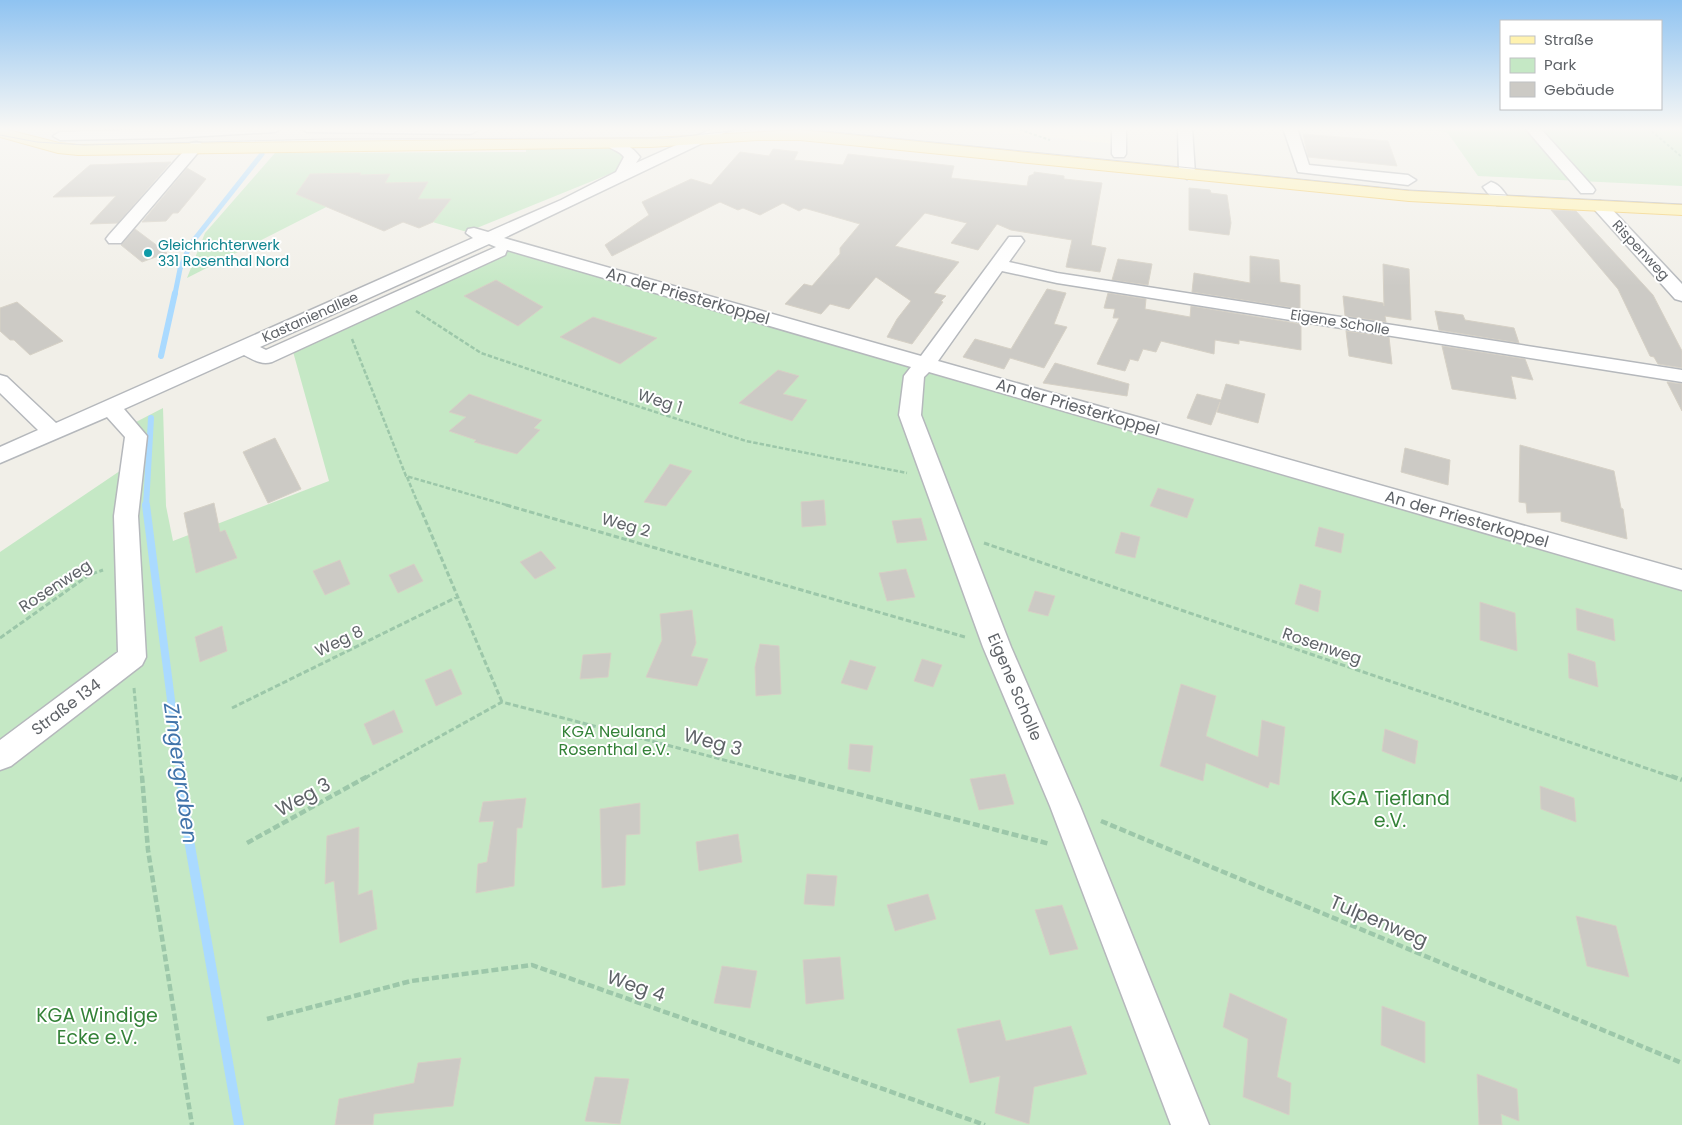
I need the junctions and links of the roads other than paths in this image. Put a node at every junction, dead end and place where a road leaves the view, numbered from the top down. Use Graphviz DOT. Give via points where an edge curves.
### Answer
graph roads {
  1 [pos="166,180"];
  2 [pos="610,180"];
  3 [pos="1253,180"];
  4 [pos="1579,180"];
  5 [pos="1491,187"];
  6 [pos="1587,190"];
  7 [pos="1503,202"];
  8 [pos="1600,206"];
  9 [pos="1682,210"];
  10 [pos="480,236"];
  11 [pos="115,239"];
  12 [pos="1015,241"];
  13 [pos="511,246"];
  14 [pos="999,265"];
  15 [pos="1682,295"];
  16 [pos="244,347"];
  17 [pos="926,364"];
  18 [pos="1682,376"];
  19 [pos="0,382"];
  20 [pos="110,407"];
  21 [pos="48,427"];
  22 [pos="0,442"];
  23 [pos="0,456"];
  24 [pos="1682,580"];
  25 [pos="0,757"];
  26 [pos="1190,1125"];
  1 -- 11 [label="street"];
  2 -- 10 [label="street, Kastanienallee"];
  3 -- 7 [label="main road"];
  4 -- 6 [label="street"];
  5 -- 7 [label="street"];
  7 -- 8 [label="main road"];
  8 -- 9 [label="main road"];
  8 -- 15 [label="street, Rispenweg"];
  10 -- 13 [label="street, An der Priesterkoppel"];
  10 -- 16 [label="street, Kastanienallee"];
  10 -- 21 [label="street, Kastanienallee"];
  12 -- 14 [label="street, Eigene Scholle"];
  13 -- 16 [label="street, Kastanienallee" via="265,358"];
  13 -- 17 [label="street, An der Priesterkoppel"];
  14 -- 17 [label="street, Eigene Scholle"];
  14 -- 18 [label="street, Eigene Scholle" via="1057,278"];
  16 -- 20 [label="street, Kastanienallee"];
  17 -- 24 [label="street, An der Priesterkoppel"];
  17 -- 26 [label="street, Eigene Scholle" via="914,376 910,415 997,647 1084,853"];
  19 -- 21 [label="street"];
  20 -- 21 [label="street, Kastanienallee"];
  20 -- 25 [label="street, Straße 134" via="136,436 126,516 132,657"];
  21 -- 22 [label="street, Kastanienallee"];
  21 -- 23 [label="street, Kastanienallee"];
}
